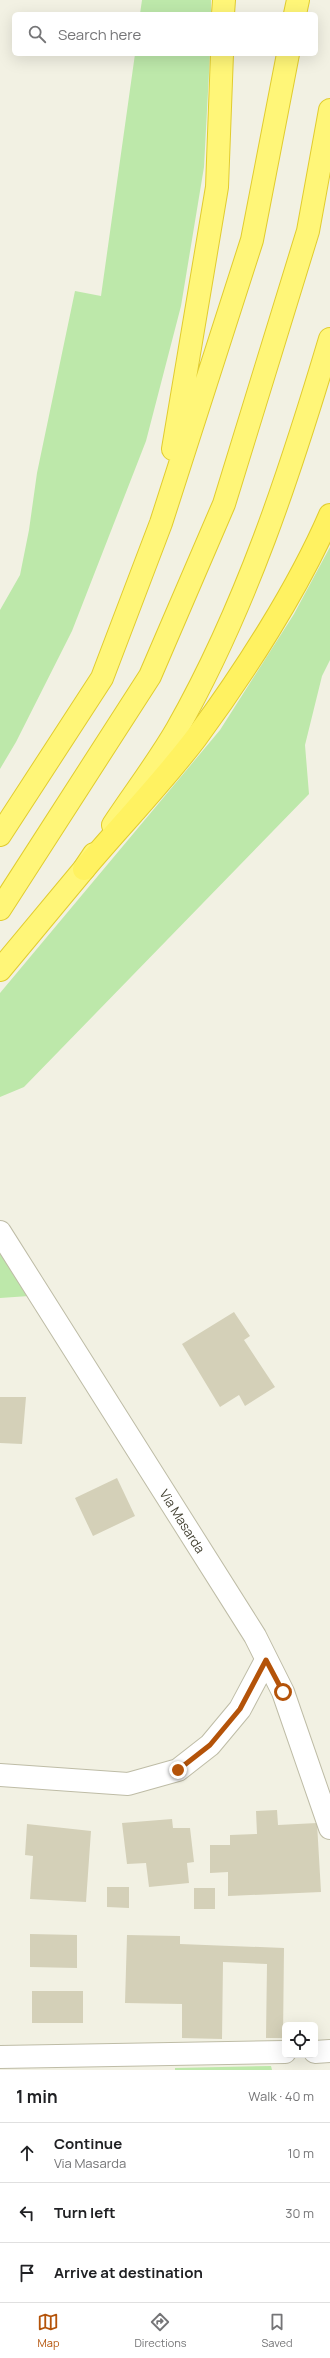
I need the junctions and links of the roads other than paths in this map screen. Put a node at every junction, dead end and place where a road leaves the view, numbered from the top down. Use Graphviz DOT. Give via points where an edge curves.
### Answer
graph roads {
  1 [pos="224,0"];
  2 [pos="298,0"];
  3 [pos="223,12"];
  4 [pos="296,12"];
  5 [pos="222,56"];
  6 [pos="288,56"];
  7 [pos="330,110"];
  8 [pos="330,339"];
  9 [pos="330,515"];
  10 [pos="161,523"];
  11 [pos="0,835"];
  12 [pos="84,869"];
  13 [pos="0,909"];
  14 [pos="0,970"];
  15 [pos="0,1232"];
  16 [pos="266,1660"];
  17 [pos="0,1775"];
  18 [pos="330,1828"];
  19 [pos="330,2051"];
  20 [pos="282,2052"];
  21 [pos="318,2052"];
  22 [pos="0,2057"];
  1 -- 3 [label="highway"];
  2 -- 4 [label="highway"];
  5 -- 10 [label="highway" via="217,186"];
  6 -- 10 [label="highway" via="252,240"];
  7 -- 13 [label="highway" via="308,231 224,504 150,676"];
  8 -- 12 [label="highway" via="298,448 252,570 217,650 176,730"];
  9 -- 12 [label="highway" via="294,587 195,738"];
  10 -- 11 [label="highway" via="102,678"];
  12 -- 14 [label="highway"];
  15 -- 16 [label="street, Via Masarda" via="255,1636"];
  16 -- 17 [label="street" via="240,1709 210,1745 178,1770 128,1784"];
  16 -- 18 [label="street, Via Masarda" via="283,1692"];
  19 -- 21 [label="street"];
  20 -- 22 [label="street"];
}
